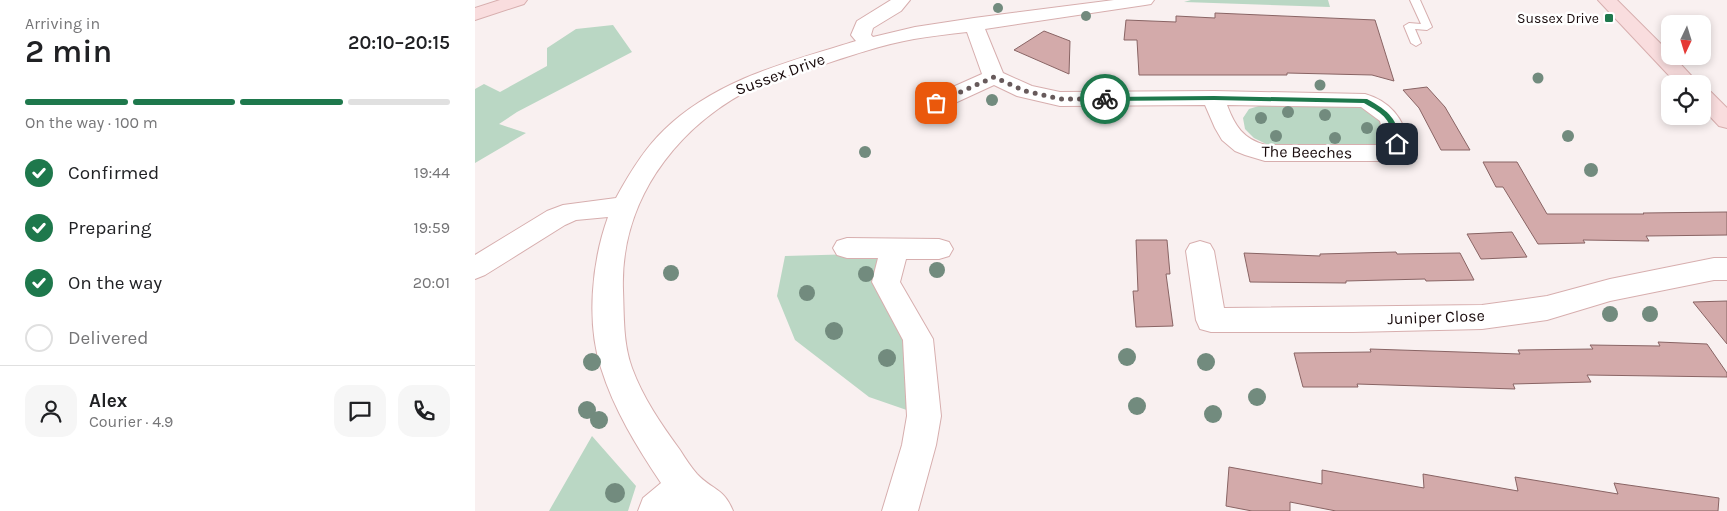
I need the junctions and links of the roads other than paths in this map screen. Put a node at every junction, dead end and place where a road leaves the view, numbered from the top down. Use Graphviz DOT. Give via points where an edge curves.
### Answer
graph roads {
  1 [pos="518,0"];
  2 [pos="901,0"];
  3 [pos="1145,0"];
  4 [pos="1415,0"];
  5 [pos="1607,0"];
  6 [pos="475,14"];
  7 [pos="974,24"];
  8 [pos="1416,43"];
  9 [pos="868,44"];
  10 [pos="1680,75"];
  11 [pos="994,77"];
  12 [pos="1214,98"];
  13 [pos="936,103"];
  14 [pos="1711,105"];
  15 [pos="1727,121"];
  16 [pos="624,206"];
  17 [pos="847,248"];
  18 [pos="895,248"];
  19 [pos="939,249"];
  20 [pos="1199,251"];
  21 [pos="475,268"];
  22 [pos="1727,269"];
  23 [pos="685,487"];
  24 [pos="656,511"];
  25 [pos="715,511"];
  26 [pos="900,511"];
  1 -- 6 [label="street"];
  2 -- 9 [label="street" via="863,25 861,35"];
  3 -- 7 [label="street, Sussex Drive"];
  4 -- 8 [label="lane" via="1427,27 1409,26"];
  5 -- 10 [label="street"];
  7 -- 9 [label="street, Sussex Drive"];
  7 -- 11 [label="street"];
  9 -- 16 [label="street, Sussex Drive" via="739,87 706,107 673,135 643,171"];
  11 -- 12 [label="street, The Beeches" via="1025,91 1060,99"];
  11 -- 13 [label="street"];
  12 -- 12 [label="street, The Beeches" via="1225,127 1236,142 1265,153 1381,153 1397,144 1395,127 1385,112 1365,101"];
  14 -- 15 [label="street"];
  16 -- 21 [label="street" via="572,211 555,218"];
  16 -- 23 [label="street, Sussex Drive" via="613,240 609,274 609,329 616,367 650,437"];
  17 -- 18 [label="street"];
  18 -- 19 [label="street"];
  18 -- 26 [label="street" via="886,282 918,339 924,416"];
  20 -- 22 [label="street, Juniper Close" via="1211,320 1482,317 1547,308 1610,290"];
  23 -- 24 [label="street"];
  23 -- 25 [label="street, Sussex Drive"];
}
